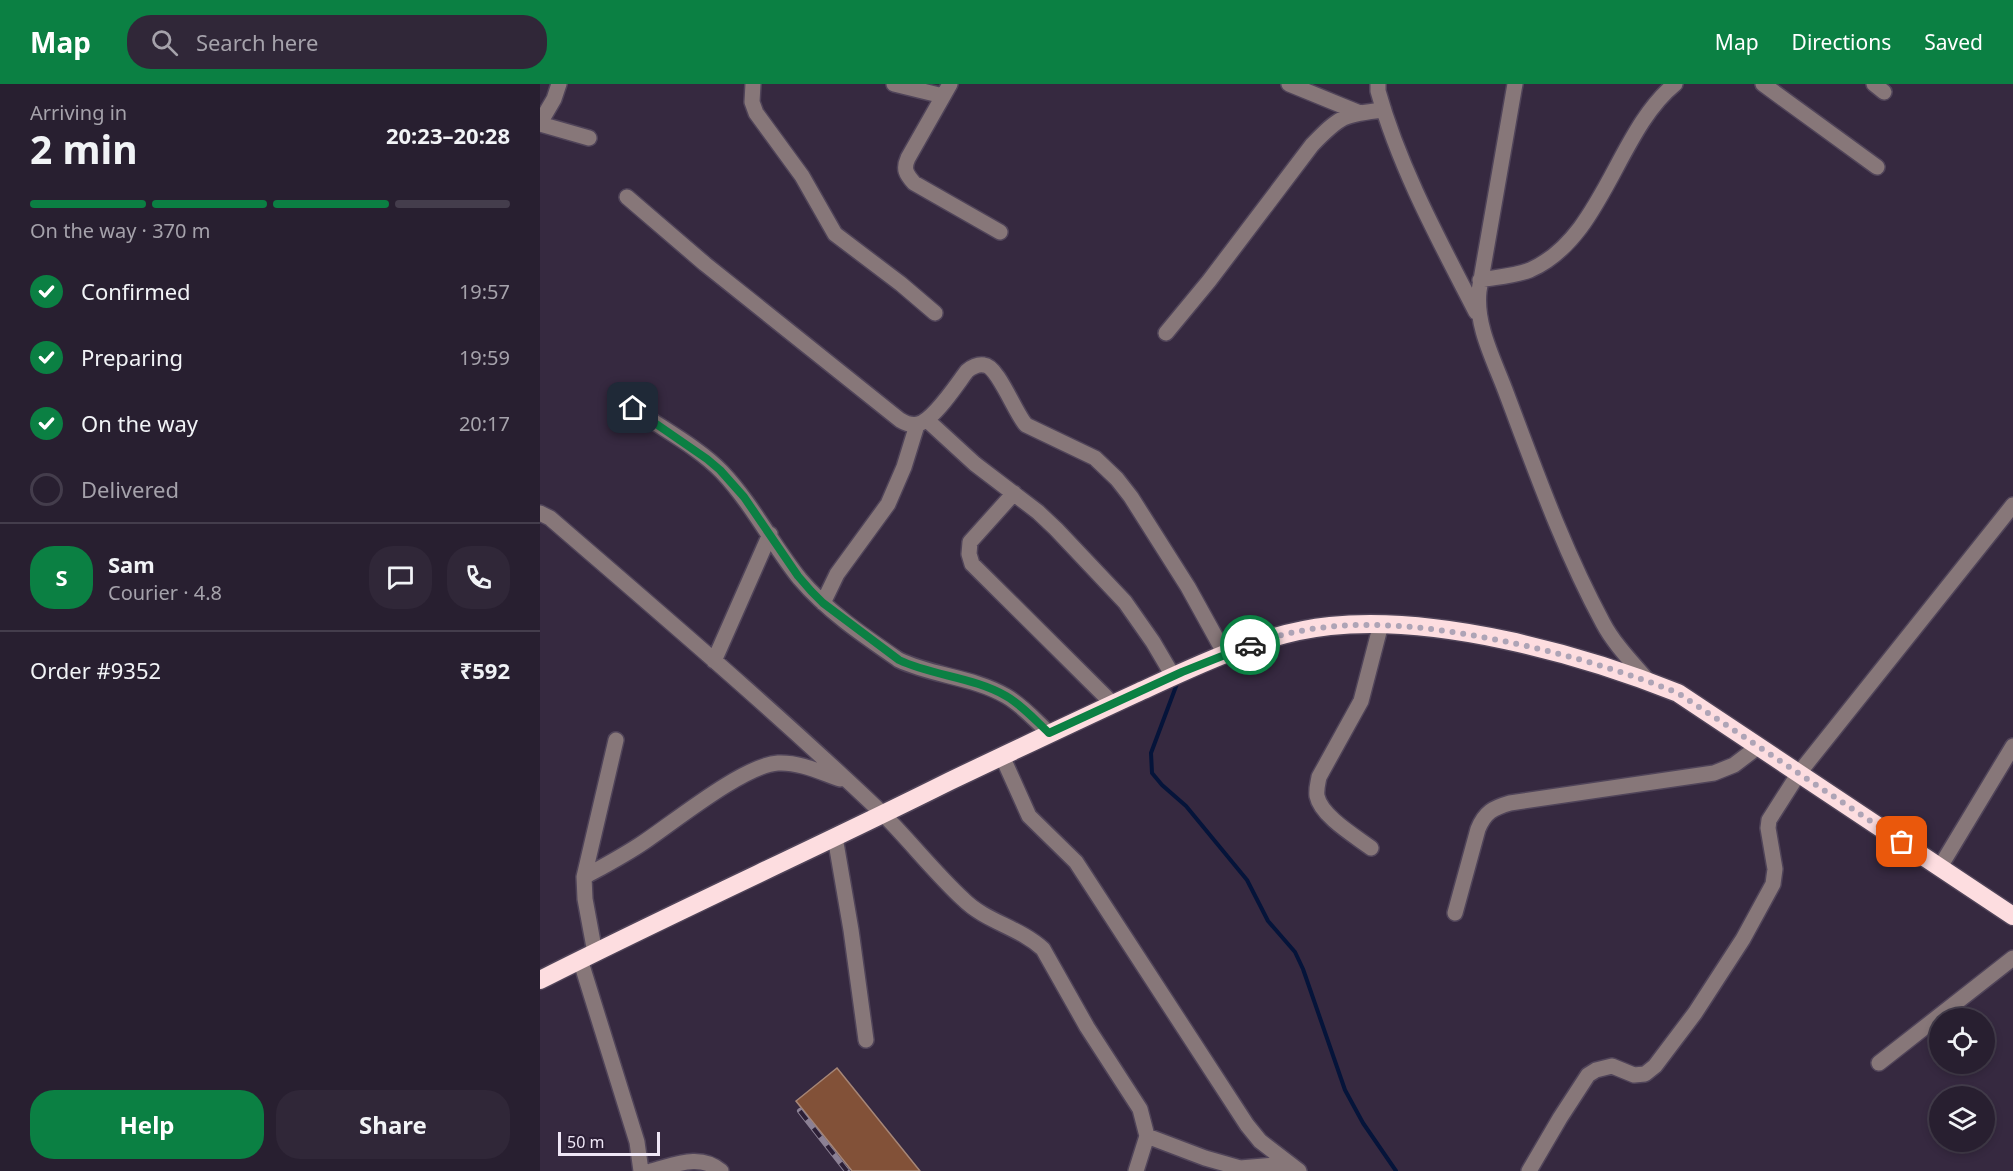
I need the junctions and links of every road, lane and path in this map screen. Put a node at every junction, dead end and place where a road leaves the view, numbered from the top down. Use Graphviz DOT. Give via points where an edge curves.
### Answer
graph roads {
  1 [pos="559,84"];
  2 [pos="753,84"];
  3 [pos="894,84"];
  4 [pos="1289,84"];
  5 [pos="1378,84"];
  6 [pos="1515,84"];
  7 [pos="1675,84"];
  8 [pos="1763,84"];
  9 [pos="947,90"];
  10 [pos="1384,110"];
  11 [pos="1360,113"];
  12 [pos="540,124"];
  13 [pos="590,138"];
  14 [pos="1877,167"];
  15 [pos="627,197"];
  16 [pos="1000,232"];
  17 [pos="1480,280"];
  18 [pos="935,313"];
  19 [pos="1478,316"];
  20 [pos="1166,333"];
  21 [pos="633,408"];
  22 [pos="922,422"];
  23 [pos="1014,493"];
  24 [pos="2013,505"];
  25 [pos="540,513"];
  26 [pos="770,534"];
  27 [pos="823,603"];
  28 [pos="1381,624"];
  29 [pos="1225,654"];
  30 [pos="714,661"];
  31 [pos="1173,676"];
  32 [pos="1648,681"];
  33 [pos="1113,704"];
  34 [pos="1049,733"];
  35 [pos="616,740"];
  36 [pos="1759,746"];
  37 [pos="2013,746"];
  38 [pos="1002,756"];
  39 [pos="1799,773"];
  40 [pos="846,781"];
  41 [pos="883,814"];
  42 [pos="836,837"];
  43 [pos="1371,848"];
  44 [pos="1940,867"];
  45 [pos="584,877"];
  46 [pos="1455,913"];
  47 [pos="2013,916"];
  48 [pos="588,956"];
  49 [pos="2013,958"];
  50 [pos="540,980"];
  51 [pos="866,1040"];
  52 [pos="1879,1063"];
  53 [pos="1148,1136"];
  54 [pos="1294,1167"];
  55 [pos="641,1171"];
  56 [pos="651,1171"];
  57 [pos="721,1171"];
  58 [pos="1136,1171"];
  59 [pos="1529,1171"];
  1 -- 12 [label="street"];
  2 -- 18 [label="street" via="756,113 802,176 835,234"];
  3 -- 9 [label="street"];
  4 -- 11 [label="street"];
  5 -- 10 [label="street"];
  6 -- 17 [label="street"];
  7 -- 17 [label="street" via="1651,106 1587,217 1563,246 1527,272"];
  8 -- 14 [label="street"];
  9 -- 16 [label="street" via="908,158 906,174 914,183"];
  10 -- 11 [label="street"];
  10 -- 19 [label="street" via="1429,220"];
  11 -- 20 [label="street" via="1343,117 1312,145"];
  12 -- 13 [label="street"];
  15 -- 22 [label="street" via="900,420 908,424"];
  17 -- 19 [label="street"];
  19 -- 32 [label="street" via="1569,550 1604,625"];
  21 -- 26 [label="street" via="720,470"];
  22 -- 23 [label="street"];
  22 -- 27 [label="street" via="888,504 837,574"];
  22 -- 29 [label="street" via="967,371 984,364 991,367 1026,425 1095,458 1117,479 1188,587"];
  23 -- 31 [label="street" via="1038,512 1125,602"];
  23 -- 33 [label="street" via="970,542 972,564"];
  24 -- 39 [label="street"];
  25 -- 30 [label="street"];
  26 -- 27 [label="street" via="798,576"];
  26 -- 30 [label="street"];
  27 -- 34 [label="street" via="899,660 1007,696"];
  28 -- 29 [label="highway" via="1297,632"];
  28 -- 32 [label="highway" via="1436,629 1531,647"];
  28 -- 43 [label="street" via="1361,701 1319,777 1317,788 1317,798 1324,810"];
  29 -- 31 [label="highway"];
  30 -- 40 [label="street"];
  31 -- 33 [label="highway"];
  32 -- 36 [label="highway" via="1678,693"];
  33 -- 34 [label="highway"];
  34 -- 38 [label="highway"];
  35 -- 45 [label="street"];
  36 -- 39 [label="highway"];
  36 -- 46 [label="street" via="1734,765 1714,773 1510,802 1494,808 1483,816 1478,829"];
  37 -- 44 [label="street"];
  38 -- 41 [label="highway"];
  38 -- 54 [label="street" via="1029,816 1076,862 1247,1125 1260,1141"];
  39 -- 44 [label="highway"];
  39 -- 59 [label="street" via="1767,828 1775,869 1773,884 1695,1013 1645,1074 1634,1075 1612,1066 1588,1075"];
  40 -- 41 [label="street"];
  40 -- 45 [label="street" via="802,765 766,765"];
  41 -- 42 [label="highway"];
  41 -- 53 [label="street" via="976,912 1033,940 1043,950 1140,1109"];
  42 -- 48 [label="highway"];
  42 -- 51 [label="street"];
  44 -- 47 [label="highway"];
  45 -- 48 [label="street"];
  48 -- 50 [label="highway"];
  48 -- 55 [label="street" via="637,1142"];
  49 -- 52 [label="street"];
  53 -- 54 [label="street" via="1240,1168"];
  53 -- 58 [label="street"];
  56 -- 57 [label="street" via="692,1161 705,1161"];
}
